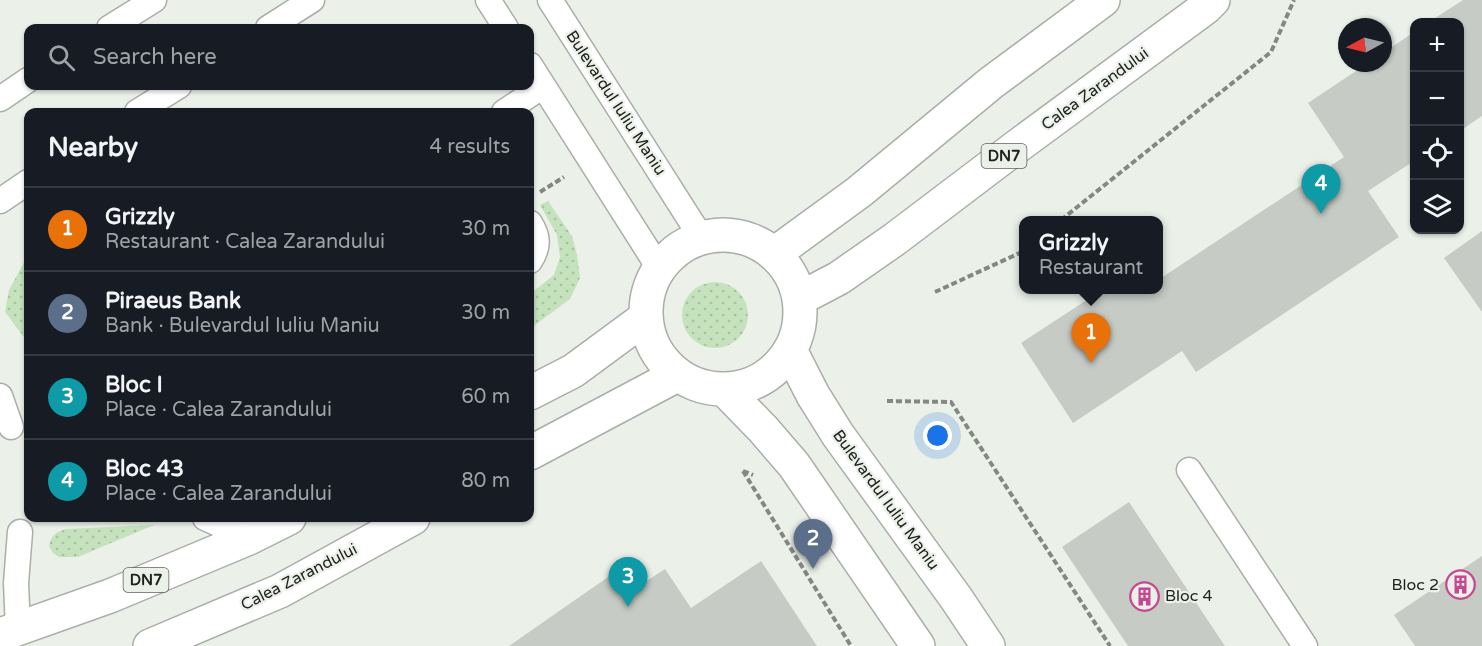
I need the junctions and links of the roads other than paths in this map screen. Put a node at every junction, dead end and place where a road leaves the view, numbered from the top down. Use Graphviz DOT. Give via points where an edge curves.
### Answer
graph roads {
  1 [pos="153,0"];
  2 [pos="312,0"];
  3 [pos="488,0"];
  4 [pos="550,0"];
  5 [pos="1103,0"];
  6 [pos="1213,0"];
  7 [pos="115,24"];
  8 [pos="274,24"];
  9 [pos="503,24"];
  10 [pos="534,71"];
  11 [pos="24,83"];
  12 [pos="543,86"];
  13 [pos="173,90"];
  14 [pos="0,99"];
  15 [pos="143,108"];
  16 [pos="510,108"];
  17 [pos="24,184"];
  18 [pos="1,197"];
  19 [pos="534,230"];
  20 [pos="701,237"];
  21 [pos="534,254"];
  22 [pos="774,254"];
  23 [pos="658,268"];
  24 [pos="799,299"];
  25 [pos="645,318"];
  26 [pos="790,350"];
  27 [pos="677,375"];
  28 [pos="725,390"];
  29 [pos="534,391"];
  30 [pos="0,396"];
  31 [pos="11,427"];
  32 [pos="534,451"];
  33 [pos="1189,470"];
  34 [pos="214,522"];
  35 [pos="281,522"];
  36 [pos="406,522"];
  37 [pos="20,532"];
  38 [pos="249,538"];
  39 [pos="9,632"];
  40 [pos="150,646"];
  41 [pos="918,646"];
  42 [pos="988,646"];
  43 [pos="1305,646"];
  1 -- 7 [label="lane"];
  2 -- 8 [label="lane"];
  3 -- 9 [label="lane"];
  4 -- 20 [label="lane, Bulevardul Iuliu Maniu"];
  5 -- 22 [label="main road" via="991,83 860,192"];
  6 -- 24 [label="main road, Calea Zarandului / DN7" via="895,239 839,278"];
  10 -- 12 [label="lane"];
  11 -- 14 [label="lane"];
  12 -- 16 [label="lane"];
  12 -- 23 [label="lane"];
  13 -- 15 [label="lane"];
  17 -- 18 [label="lane"];
  19 -- 21 [label="lane"];
  20 -- 22 [label="main road" via="727,234 752,240"];
  20 -- 23 [label="main road" via="677,249"];
  22 -- 24 [label="main road" via="791,274"];
  23 -- 25 [label="main road" via="648,292"];
  24 -- 26 [label="main road" via="799,325"];
  25 -- 27 [label="main road" via="650,340"];
  25 -- 29 [label="main road" via="573,371"];
  26 -- 28 [label="main road" via="762,379"];
  26 -- 42 [label="main road, Bulevardul Iuliu Maniu" via="838,435"];
  27 -- 28 [label="main road" via="699,386"];
  27 -- 32 [label="main road"];
  28 -- 41 [label="main road" via="795,465"];
  30 -- 31 [label="lane"];
  33 -- 43 [label="lane"];
  34 -- 38 [label="lane"];
  35 -- 38 [label="main road, DN7"];
  36 -- 40 [label="main road, Calea Zarandului" via="280,591"];
  37 -- 39 [label="lane"];
  38 -- 39 [label="main road, DN7" via="110,596"];
}
